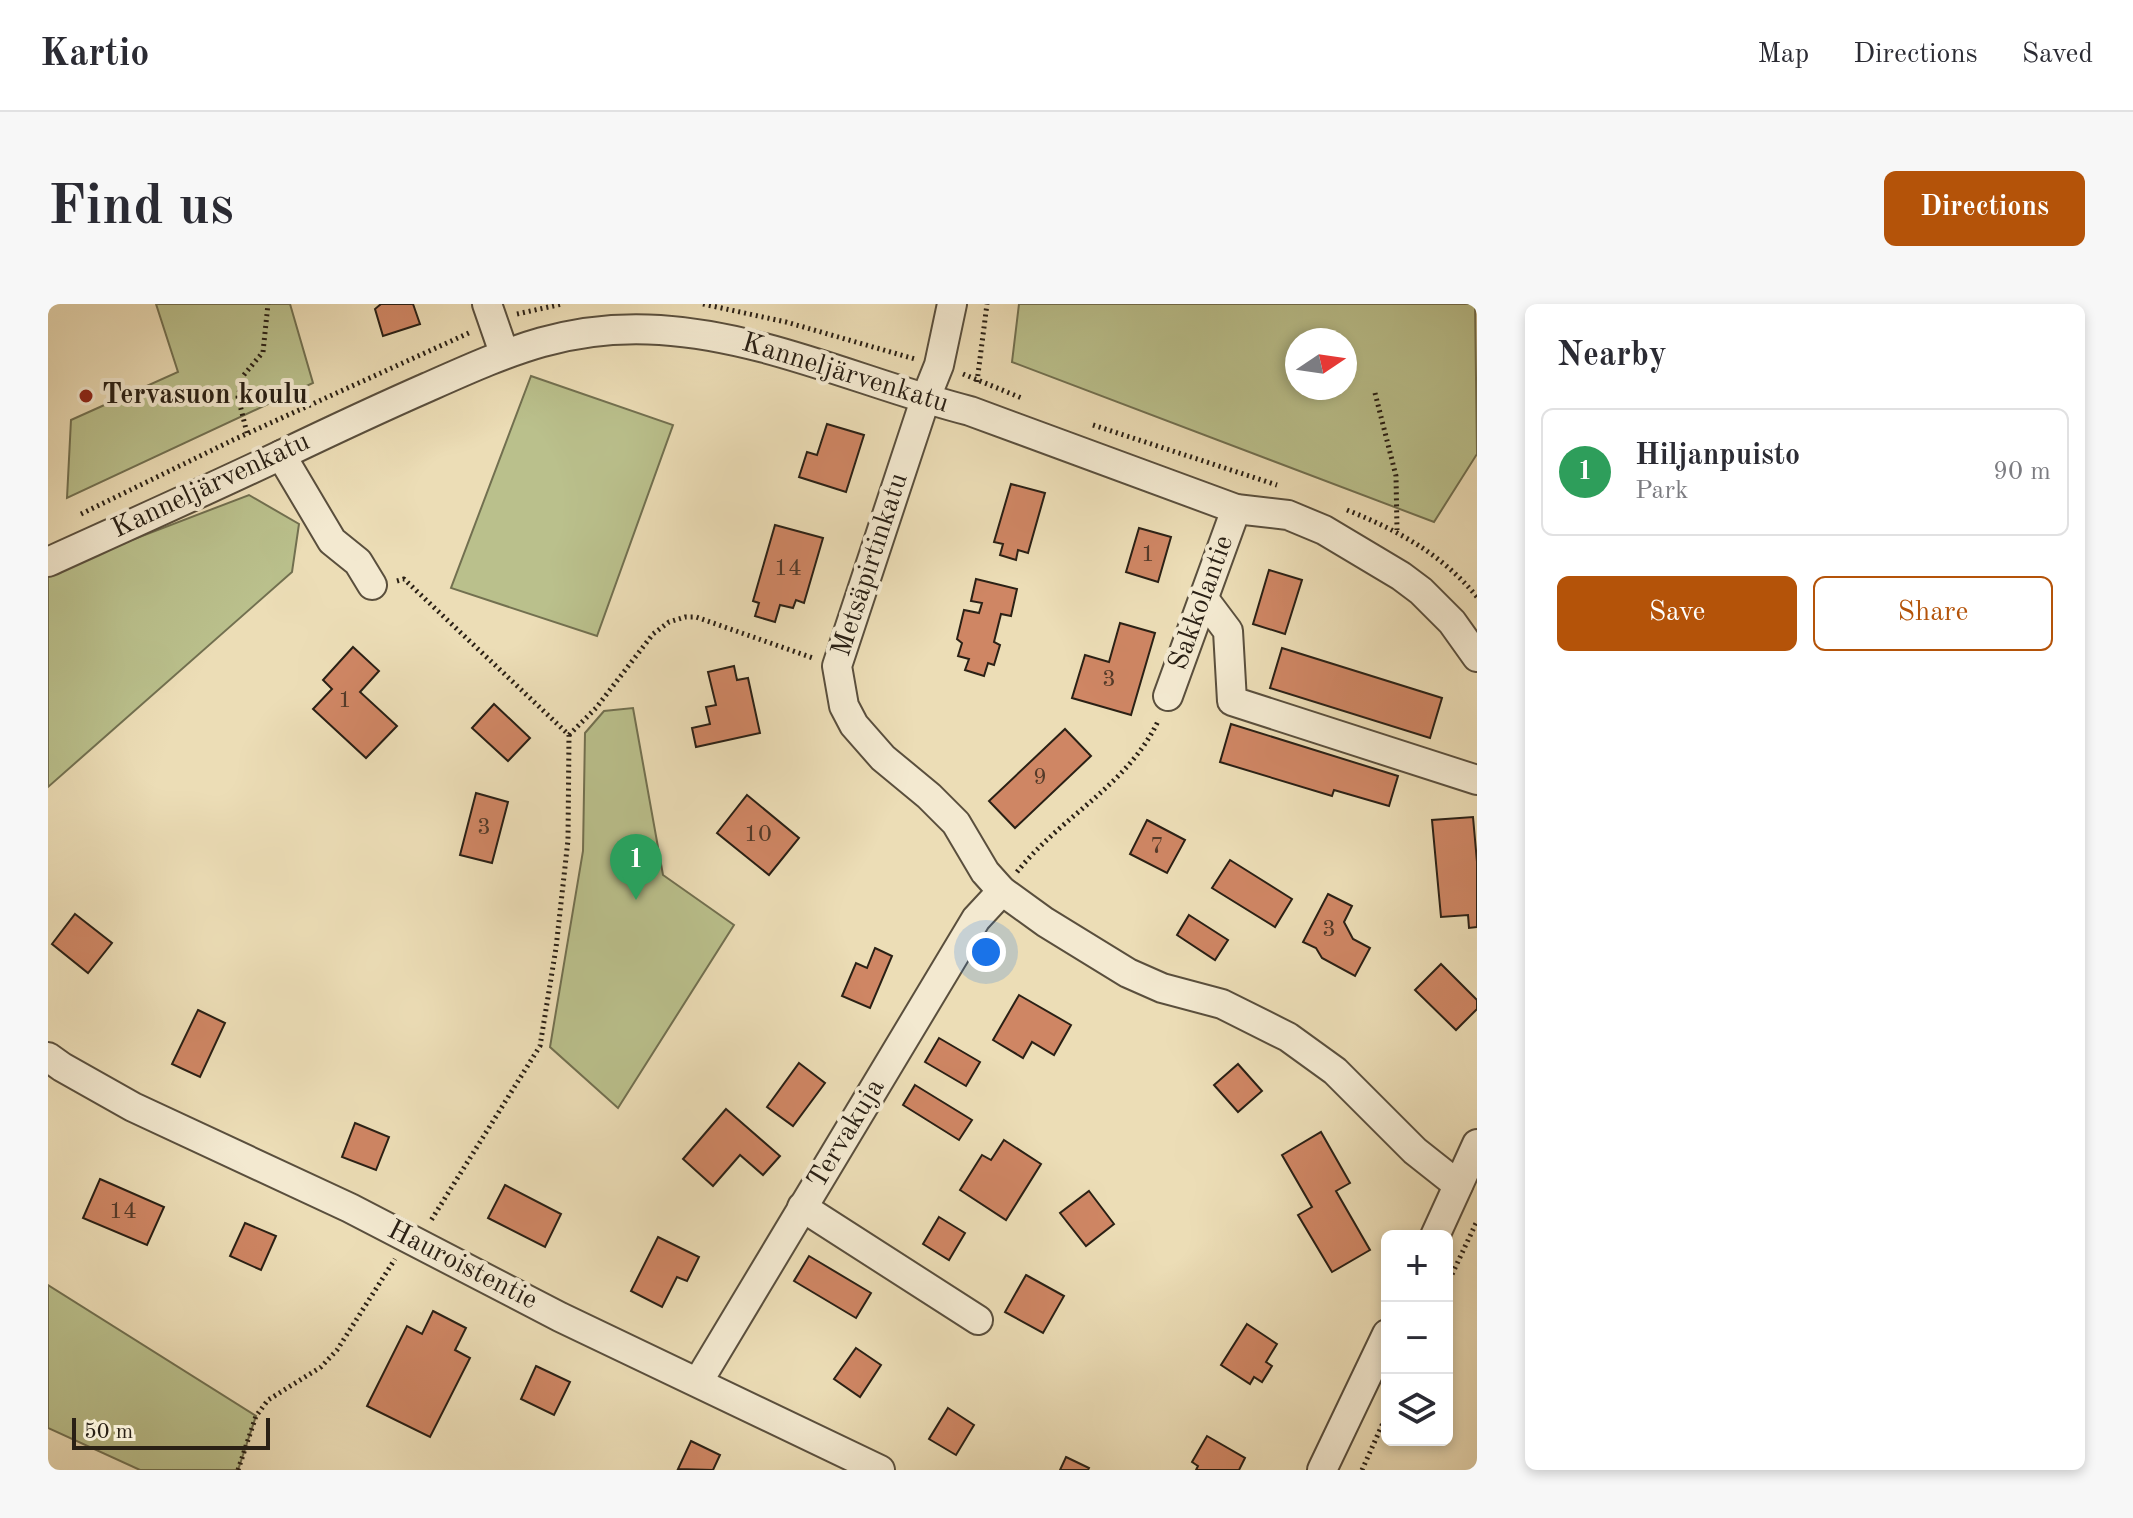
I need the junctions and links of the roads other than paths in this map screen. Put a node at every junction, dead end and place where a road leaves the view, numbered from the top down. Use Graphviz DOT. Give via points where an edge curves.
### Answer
graph roads {
  1 [pos="952,304"];
  2 [pos="491,313"];
  3 [pos="504,353"];
  4 [pos="925,400"];
  5 [pos="281,455"];
  6 [pos="1236,509"];
  7 [pos="48,562"];
  8 [pos="372,585"];
  9 [pos="1204,599"];
  10 [pos="1477,657"];
  11 [pos="1168,696"];
  12 [pos="1477,780"];
  13 [pos="1002,891"];
  14 [pos="48,1057"];
  15 [pos="1477,1144"];
  16 [pos="1458,1185"];
  17 [pos="802,1207"];
  18 [pos="1438,1230"];
  19 [pos="978,1320"];
  20 [pos="1381,1347"];
  21 [pos="698,1382"];
  22 [pos="880,1470"];
  23 [pos="1322,1470"];
  1 -- 4 [label="street, Metsäpirtinkatu" via="939,365"];
  2 -- 3 [label="street"];
  3 -- 4 [label="street, Kanneljärvenkatu" via="587,332 663,330 742,341"];
  3 -- 5 [label="street, Kanneljärvenkatu"];
  4 -- 6 [label="street, Kanneljärvenkatu" via="970,411"];
  4 -- 13 [label="street, Metsäpirtinkatu" via="837,666 844,706 854,725 956,823"];
  5 -- 7 [label="street, Kanneljärvenkatu"];
  5 -- 8 [label="street" via="332,541 358,562"];
  6 -- 9 [label="street, Sakkolantie"];
  6 -- 10 [label="street, Kanneljärvenkatu" via="1288,515 1380,563 1421,591"];
  9 -- 11 [label="street, Sakkolantie"];
  9 -- 12 [label="street" via="1228,631 1232,701"];
  13 -- 16 [label="street, Metsäpirtinkatu" via="1128,973 1222,1004 1288,1037 1335,1071 1415,1151"];
  13 -- 17 [label="street, Tervakuja" via="976,919"];
  14 -- 21 [label="street, Hauroistentie" via="133,1107"];
  15 -- 16 [label="street"];
  16 -- 18 [label="street"];
  17 -- 19 [label="street"];
  17 -- 21 [label="street, Tervakuja"];
  20 -- 23 [label="street"];
  21 -- 22 [label="street, Hauroistentie"];
}
